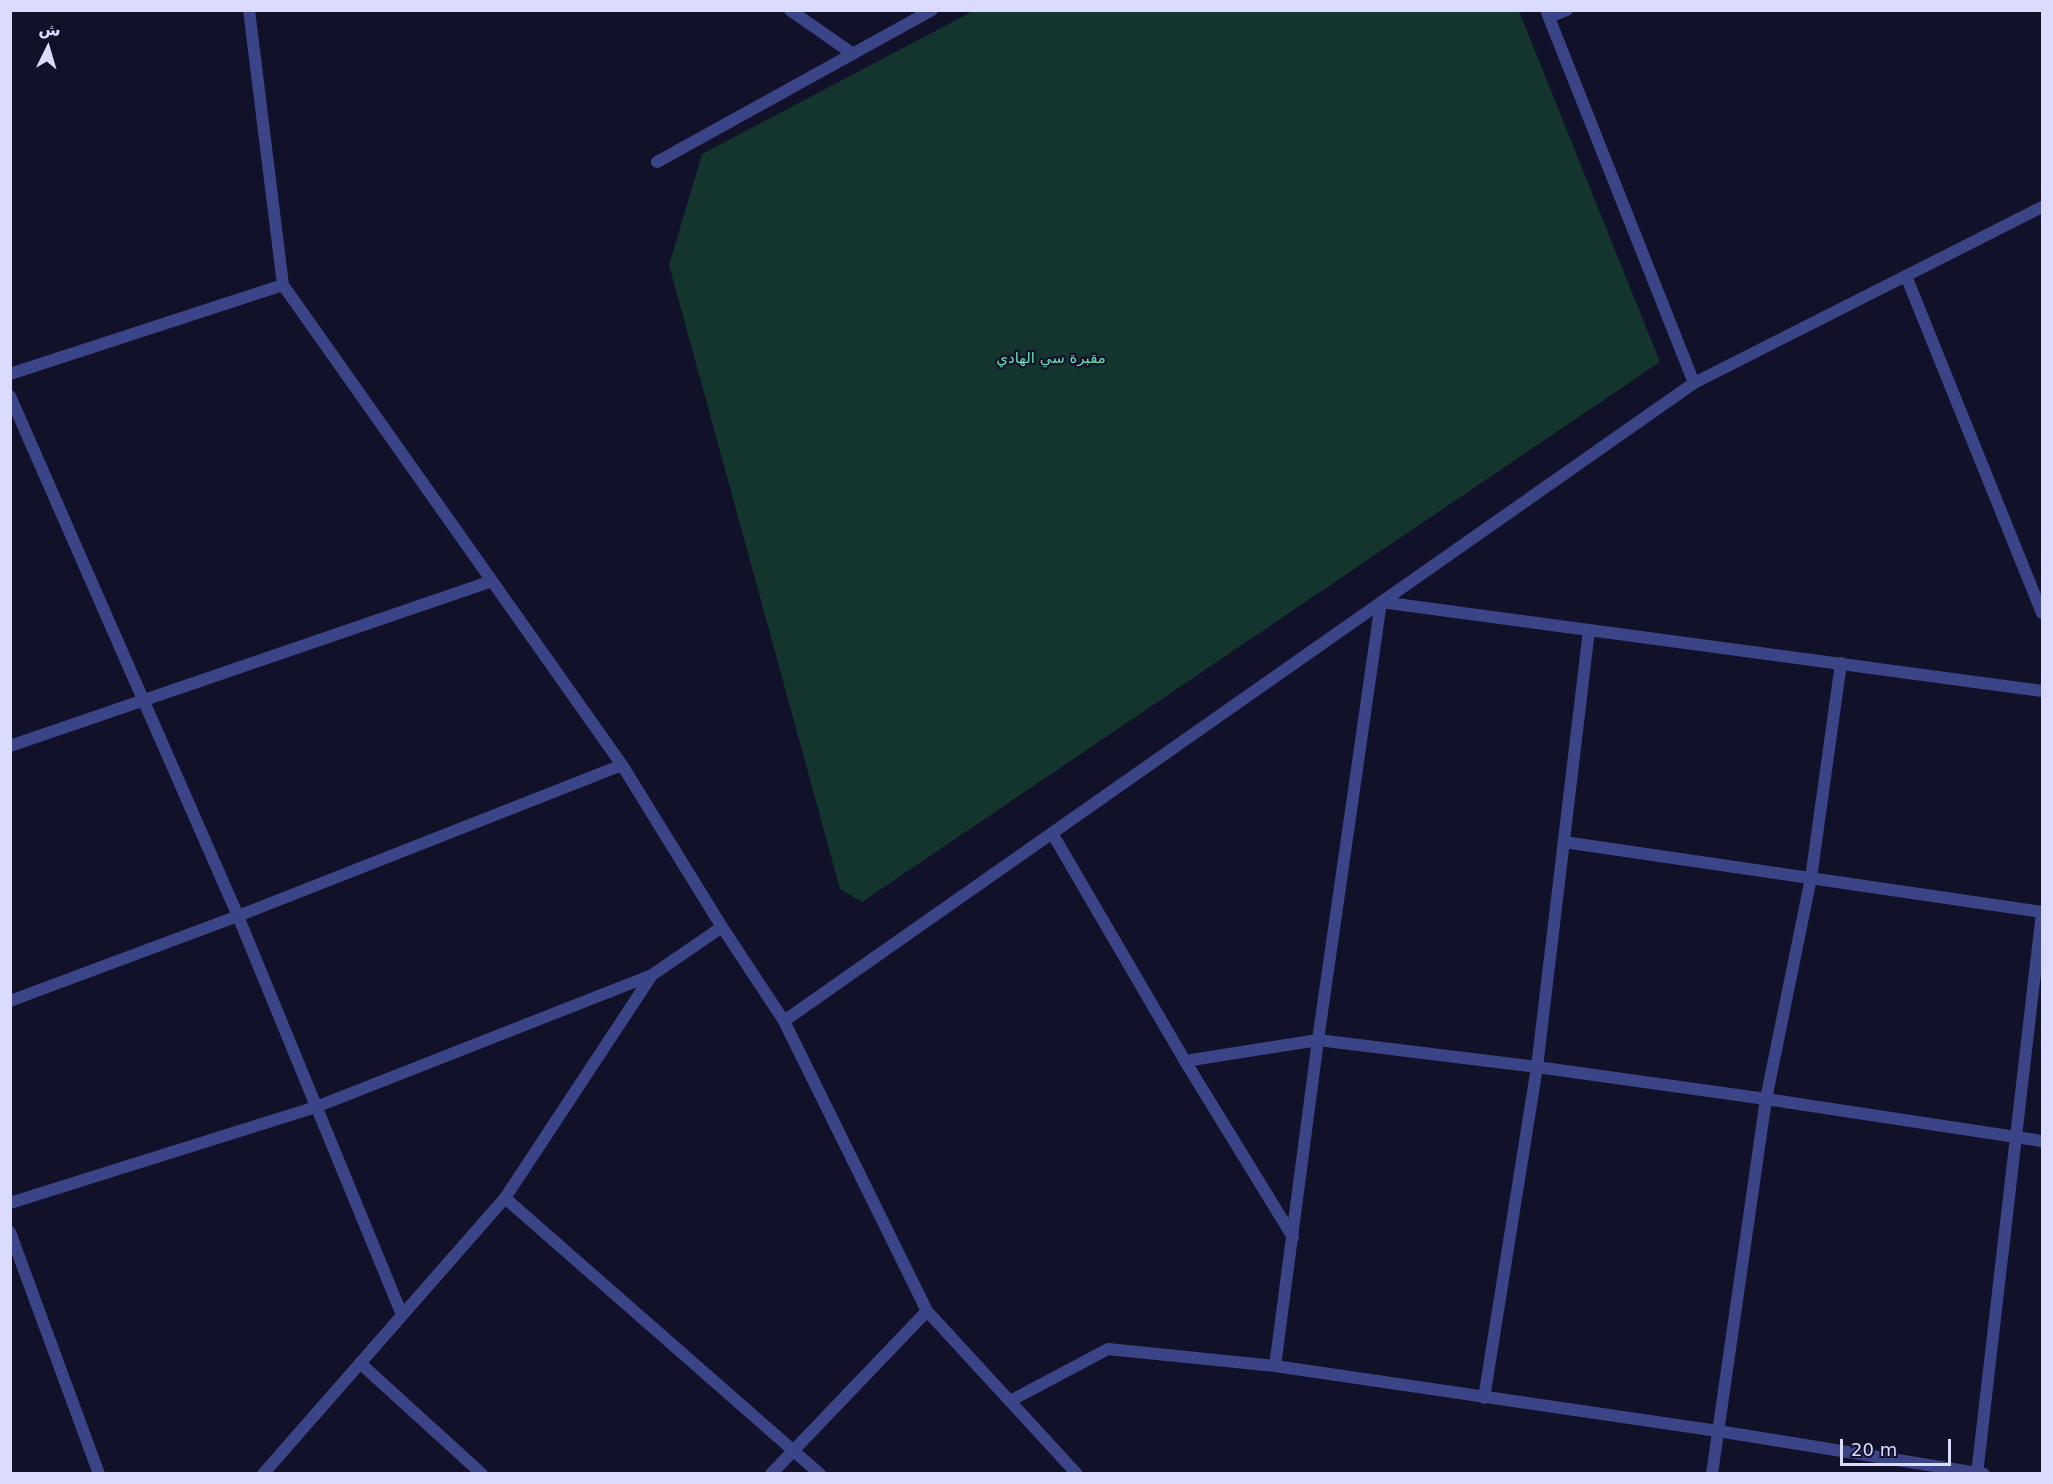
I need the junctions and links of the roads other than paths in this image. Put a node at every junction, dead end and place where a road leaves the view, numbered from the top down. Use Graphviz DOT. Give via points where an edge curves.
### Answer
graph roads {
  1 [pos="249,10"];
  2 [pos="790,10"];
  3 [pos="932,10"];
  4 [pos="1567,10"];
  5 [pos="1547,14"];
  6 [pos="853,54"];
  7 [pos="657,162"];
  8 [pos="2043,207"];
  9 [pos="1906,276"];
  10 [pos="283,285"];
  11 [pos="10,374"];
  12 [pos="1694,384"];
  13 [pos="10,396"];
  14 [pos="492,581"];
  15 [pos="1381,602"];
  16 [pos="2043,613"];
  17 [pos="1589,630"];
  18 [pos="1841,663"];
  19 [pos="2043,691"];
  20 [pos="143,699"];
  21 [pos="10,746"];
  22 [pos="622,765"];
  23 [pos="1052,833"];
  24 [pos="1564,842"];
  25 [pos="1811,878"];
  26 [pos="2043,912"];
  27 [pos="238,916"];
  28 [pos="722,927"];
  29 [pos="652,975"];
  30 [pos="10,1001"];
  31 [pos="784,1021"];
  32 [pos="1318,1040"];
  33 [pos="1185,1061"];
  34 [pos="1538,1068"];
  35 [pos="1766,1099"];
  36 [pos="316,1107"];
  37 [pos="2015,1138"];
  38 [pos="2043,1141"];
  39 [pos="505,1198"];
  40 [pos="10,1203"];
  41 [pos="10,1232"];
  42 [pos="1293,1237"];
  43 [pos="927,1311"];
  44 [pos="402,1315"];
  45 [pos="360,1363"];
  46 [pos="1275,1366"];
  47 [pos="1484,1398"];
  48 [pos="1010,1401"];
  49 [pos="1718,1431"];
  50 [pos="793,1450"];
  51 [pos="99,1473"];
  52 [pos="262,1473"];
  53 [pos="482,1473"];
  54 [pos="771,1473"];
  55 [pos="820,1473"];
  56 [pos="1077,1473"];
  57 [pos="1712,1473"];
  58 [pos="1980,1473"];
  1 -- 10 [label="street"];
  2 -- 6 [label="street"];
  3 -- 6 [label="street"];
  4 -- 5 [label="street"];
  5 -- 12 [label="street"];
  6 -- 7 [label="street"];
  8 -- 9 [label="street"];
  9 -- 12 [label="street"];
  9 -- 16 [label="street"];
  10 -- 11 [label="street"];
  10 -- 14 [label="street"];
  12 -- 15 [label="street"];
  13 -- 20 [label="street"];
  14 -- 20 [label="street"];
  14 -- 22 [label="street"];
  15 -- 17 [label="street"];
  15 -- 23 [label="street"];
  15 -- 32 [label="street"];
  17 -- 18 [label="street"];
  17 -- 24 [label="street"];
  18 -- 19 [label="street"];
  18 -- 25 [label="street"];
  20 -- 21 [label="street"];
  20 -- 27 [label="street"];
  22 -- 27 [label="street"];
  22 -- 28 [label="street"];
  23 -- 31 [label="street"];
  23 -- 33 [label="street"];
  24 -- 25 [label="street"];
  24 -- 34 [label="street"];
  25 -- 26 [label="street"];
  25 -- 35 [label="street"];
  26 -- 37 [label="street"];
  27 -- 30 [label="street"];
  27 -- 36 [label="street"];
  28 -- 29 [label="street"];
  28 -- 31 [label="street"];
  29 -- 36 [label="street"];
  29 -- 39 [label="street"];
  31 -- 43 [label="street"];
  32 -- 33 [label="street"];
  32 -- 34 [label="street"];
  32 -- 42 [label="street"];
  33 -- 42 [label="street"];
  34 -- 35 [label="street"];
  34 -- 47 [label="street"];
  35 -- 37 [label="street"];
  35 -- 49 [label="street"];
  36 -- 40 [label="street"];
  36 -- 44 [label="street"];
  37 -- 38 [label="street"];
  37 -- 58 [label="street"];
  39 -- 44 [label="street"];
  39 -- 50 [label="street"];
  41 -- 51 [label="street"];
  42 -- 46 [label="street"];
  43 -- 48 [label="street"];
  43 -- 50 [label="street"];
  44 -- 45 [label="street"];
  45 -- 52 [label="street"];
  45 -- 53 [label="street"];
  46 -- 47 [label="street"];
  46 -- 48 [label="street" via="1108,1349"];
  47 -- 49 [label="street"];
  48 -- 56 [label="street"];
  49 -- 57 [label="street"];
  49 -- 58 [label="street"];
  50 -- 54 [label="street"];
  50 -- 55 [label="street"];
}
